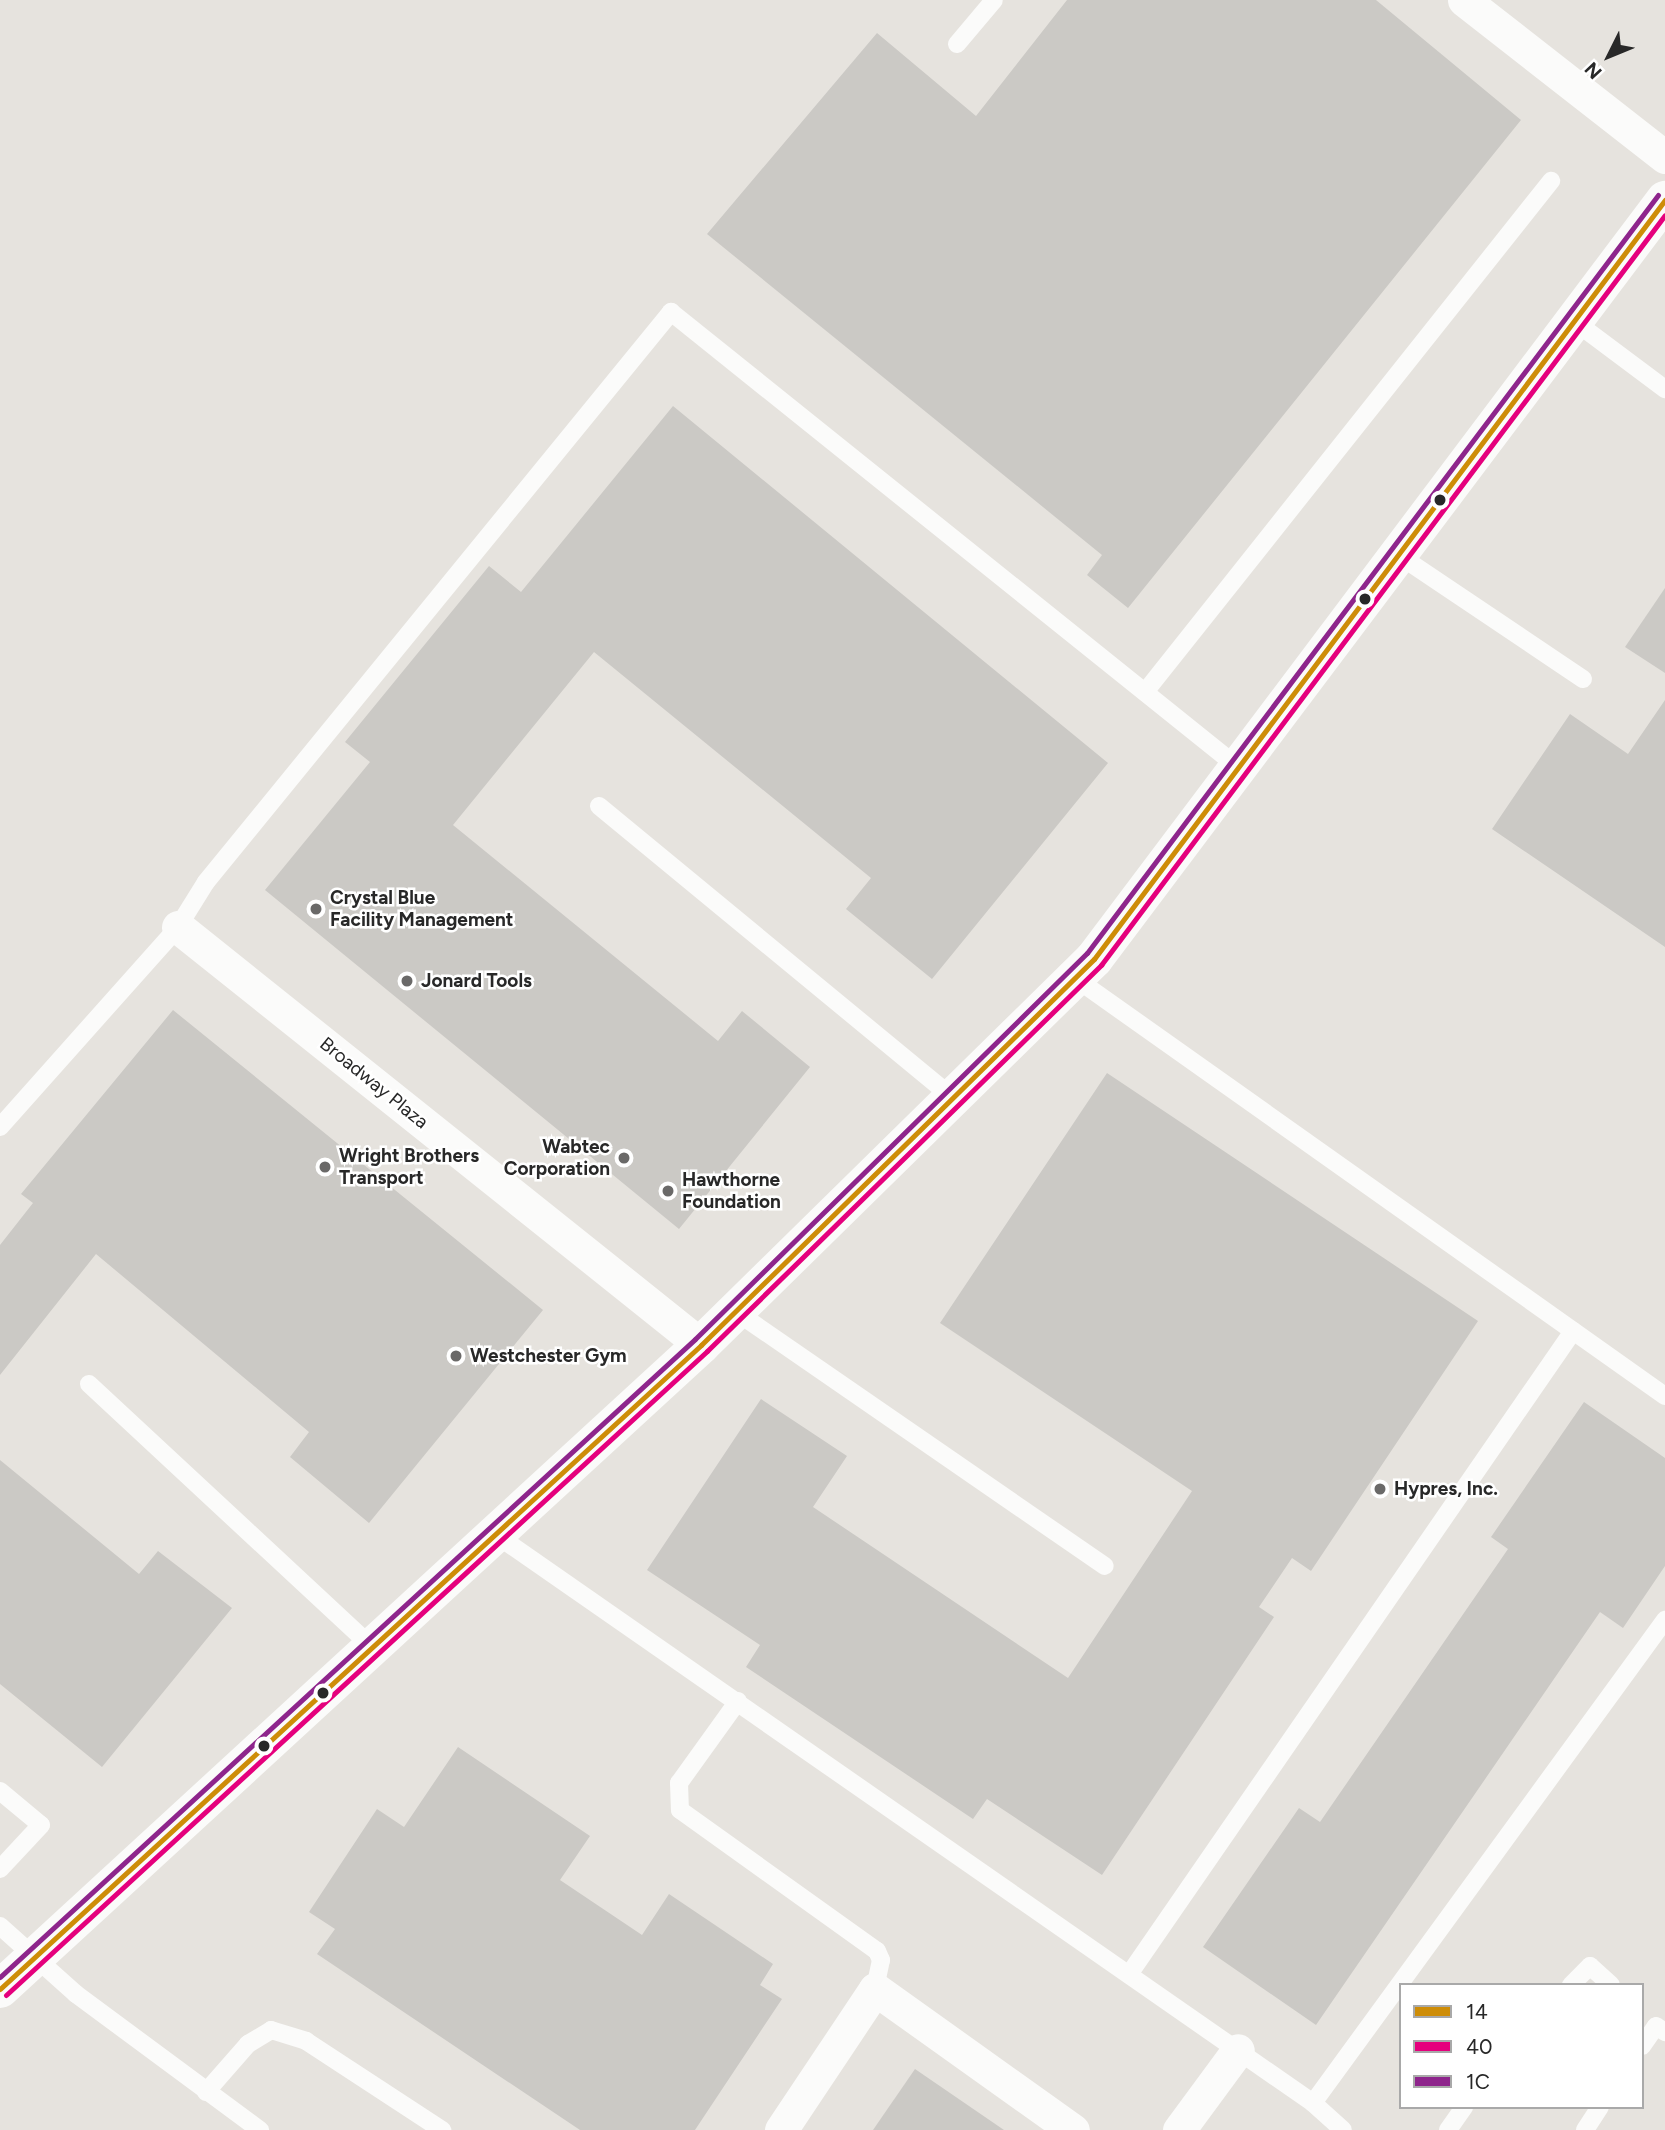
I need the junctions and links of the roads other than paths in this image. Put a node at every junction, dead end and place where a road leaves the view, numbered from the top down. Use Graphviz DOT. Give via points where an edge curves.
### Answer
graph roads {
  1 [pos="994,0"];
  2 [pos="1464,0"];
  3 [pos="957,44"];
  4 [pos="1665,157"];
  5 [pos="1551,181"];
  6 [pos="1665,200"];
  7 [pos="1574,321"];
  8 [pos="1665,389"];
  9 [pos="1397,554"];
  10 [pos="1583,679"];
  11 [pos="1145,692"];
  12 [pos="1238,767"];
  13 [pos="600,806"];
  14 [pos="178,927"];
  15 [pos="1075,978"];
  16 [pos="955,1099"];
  17 [pos="0,1127"];
  18 [pos="735,1311"];
  19 [pos="1573,1331"];
  20 [pos="701,1345"];
  21 [pos="89,1384"];
  22 [pos="1665,1396"];
  23 [pos="495,1534"];
  24 [pos="1104,1566"];
  25 [pos="1665,1620"];
  26 [pos="372,1647"];
  27 [pos="738,1701"];
  28 [pos="0,1791"];
  29 [pos="0,1869"];
  30 [pos="0,1926"];
  31 [pos="35,1957"];
  32 [pos="1130,1973"];
  33 [pos="1400,1983"];
  34 [pos="1573,1983"];
  35 [pos="1609,1983"];
  36 [pos="1399,1985"];
  37 [pos="0,1989"];
  38 [pos="875,1989"];
  39 [pos="1654,2024"];
  40 [pos="1644,2042"];
  41 [pos="1238,2050"];
  42 [pos="206,2092"];
  43 [pos="1313,2103"];
  44 [pos="1463,2109"];
  45 [pos="1599,2109"];
  46 [pos="260,2130"];
  47 [pos="442,2130"];
  48 [pos="781,2130"];
  49 [pos="1073,2130"];
  50 [pos="1179,2130"];
  51 [pos="1343,2130"];
  52 [pos="1448,2130"];
  53 [pos="1585,2130"];
  1 -- 3 [label="lane"];
  2 -- 4 [label="street"];
  5 -- 11 [label="lane"];
  6 -- 7 [label="street"];
  7 -- 8 [label="lane"];
  7 -- 9 [label="street"];
  9 -- 10 [label="lane"];
  9 -- 12 [label="street"];
  11 -- 12 [label="lane"];
  11 -- 14 [label="lane" via="671,312 206,882"];
  12 -- 15 [label="street"];
  13 -- 16 [label="lane"];
  14 -- 17 [label="lane"];
  14 -- 20 [label="street, Broadway Plaza"];
  15 -- 16 [label="street"];
  15 -- 19 [label="lane"];
  16 -- 18 [label="street"];
  18 -- 20 [label="street"];
  18 -- 24 [label="lane"];
  19 -- 22 [label="lane"];
  19 -- 32 [label="lane"];
  20 -- 23 [label="street"];
  21 -- 26 [label="lane"];
  23 -- 26 [label="street"];
  23 -- 27 [label="lane"];
  25 -- 33 [label="lane"];
  26 -- 31 [label="street"];
  27 -- 32 [label="lane"];
  27 -- 38 [label="lane" via="679,1783 680,1810 877,1951 881,1960"];
  28 -- 29 [label="lane" via="41,1825"];
  30 -- 31 [label="lane"];
  31 -- 37 [label="street"];
  31 -- 42 [label="lane" via="76,1994"];
  32 -- 41 [label="lane"];
  34 -- 35 [label="lane" via="1590,1966"];
  36 -- 43 [label="lane"];
  38 -- 48 [label="street"];
  38 -- 49 [label="street"];
  39 -- 40 [label="lane"];
  41 -- 43 [label="lane"];
  41 -- 50 [label="street"];
  42 -- 46 [label="lane"];
  42 -- 47 [label="lane" via="248,2044 271,2030 306,2041"];
  43 -- 51 [label="lane"];
  44 -- 52 [label="lane"];
  45 -- 53 [label="lane"];
}
